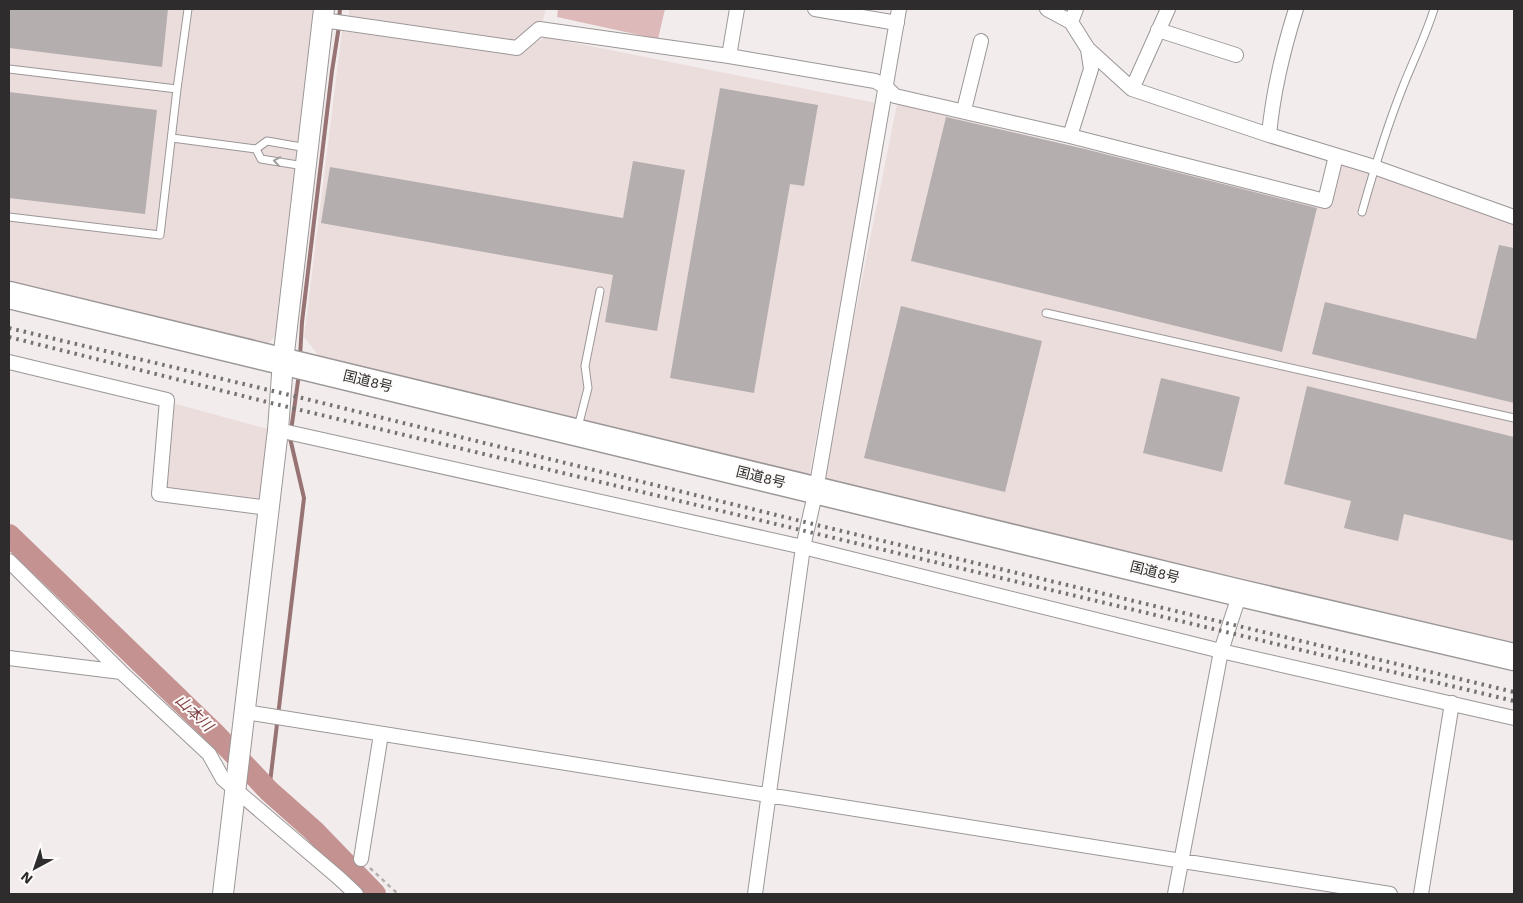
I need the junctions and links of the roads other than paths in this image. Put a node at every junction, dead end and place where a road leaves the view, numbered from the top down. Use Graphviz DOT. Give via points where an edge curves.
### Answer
graph roads {
  1 [pos="188,9"];
  2 [pos="737,9"];
  3 [pos="815,9"];
  4 [pos="899,9"];
  5 [pos="1048,9"];
  6 [pos="1076,9"];
  7 [pos="1168,9"];
  8 [pos="1296,9"];
  9 [pos="1434,9"];
  10 [pos="323,14"];
  11 [pos="1071,22"];
  12 [pos="897,23"];
  13 [pos="1158,30"];
  14 [pos="981,41"];
  15 [pos="1088,50"];
  16 [pos="729,56"];
  17 [pos="1236,56"];
  18 [pos="9,69"];
  19 [pos="886,87"];
  20 [pos="177,89"];
  21 [pos="1132,89"];
  22 [pos="964,110"];
  23 [pos="1269,135"];
  24 [pos="1070,136"];
  25 [pos="172,138"];
  26 [pos="256,149"];
  27 [pos="1336,156"];
  28 [pos="306,157"];
  29 [pos="1374,167"];
  30 [pos="1362,212"];
  31 [pos="1514,216"];
  32 [pos="9,217"];
  33 [pos="600,292"];
  34 [pos="9,295"];
  35 [pos="1046,313"];
  36 [pos="283,361"];
  37 [pos="9,362"];
  38 [pos="1514,418"];
  39 [pos="278,430"];
  40 [pos="576,432"];
  41 [pos="816,490"];
  42 [pos="269,508"];
  43 [pos="803,547"];
  44 [pos="9,561"];
  45 [pos="1240,593"];
  46 [pos="1221,651"];
  47 [pos="1514,657"];
  48 [pos="9,658"];
  49 [pos="121,672"];
  50 [pos="1452,703"];
  51 [pos="245,712"];
  52 [pos="1514,718"];
  53 [pos="380,734"];
  54 [pos="235,782"];
  55 [pos="769,796"];
  56 [pos="361,859"];
  57 [pos="1180,861"];
  58 [pos="223,894"];
  59 [pos="356,894"];
  60 [pos="755,894"];
  61 [pos="1175,894"];
  62 [pos="1390,894"];
  63 [pos="1420,894"];
  1 -- 20 [label="lane"];
  2 -- 16 [label="street"];
  3 -- 12 [label="street"];
  4 -- 12 [label="street"];
  5 -- 11 [label="street"];
  6 -- 11 [label="street"];
  7 -- 13 [label="street"];
  8 -- 23 [label="street" via="1272,101"];
  9 -- 29 [label="lane"];
  10 -- 16 [label="street" via="517,48 539,29"];
  10 -- 28 [label="street"];
  11 -- 15 [label="street"];
  12 -- 19 [label="street"];
  13 -- 17 [label="street"];
  13 -- 21 [label="street"];
  14 -- 22 [label="street"];
  15 -- 21 [label="street"];
  15 -- 24 [label="street" via="1091,69"];
  16 -- 19 [label="street" via="875,82"];
  18 -- 20 [label="lane"];
  19 -- 22 [label="street" via="895,96"];
  19 -- 41 [label="street"];
  20 -- 25 [label="lane"];
  21 -- 23 [label="street"];
  22 -- 24 [label="street"];
  23 -- 27 [label="street"];
  24 -- 27 [label="street" via="1325,201"];
  25 -- 26 [label="lane"];
  25 -- 32 [label="lane" via="160,235"];
  26 -- 28 [label="lane" via="267,141"];
  28 -- 26 [label="lane, one-way" via="261,159"];
  27 -- 29 [label="street"];
  28 -- 36 [label="street"];
  29 -- 30 [label="lane"];
  29 -- 31 [label="street"];
  33 -- 40 [label="lane" via="585,366 588,388"];
  34 -- 36 [label="highway, 国道8号"];
  35 -- 38 [label="lane"];
  36 -- 39 [label="street"];
  36 -- 40 [label="highway, 国道8号"];
  37 -- 42 [label="street" via="166,400 159,494"];
  39 -- 42 [label="street"];
  39 -- 43 [label="street"];
  40 -- 41 [label="highway, 国道8号"];
  41 -- 43 [label="street"];
  41 -- 45 [label="highway, 国道8号"];
  42 -- 51 [label="street"];
  43 -- 46 [label="street"];
  43 -- 55 [label="street"];
  44 -- 49 [label="street"];
  45 -- 46 [label="street"];
  45 -- 47 [label="highway, 国道8号"];
  46 -- 50 [label="street"];
  46 -- 57 [label="street"];
  48 -- 49 [label="street"];
  49 -- 54 [label="street" via="209,754 223,779"];
  50 -- 52 [label="street"];
  50 -- 63 [label="street"];
  51 -- 53 [label="street"];
  51 -- 54 [label="street"];
  53 -- 55 [label="street"];
  53 -- 56 [label="street"];
  54 -- 58 [label="street"];
  54 -- 59 [label="street"];
  55 -- 57 [label="street"];
  55 -- 60 [label="street"];
  57 -- 61 [label="street"];
  57 -- 62 [label="street"];
}
